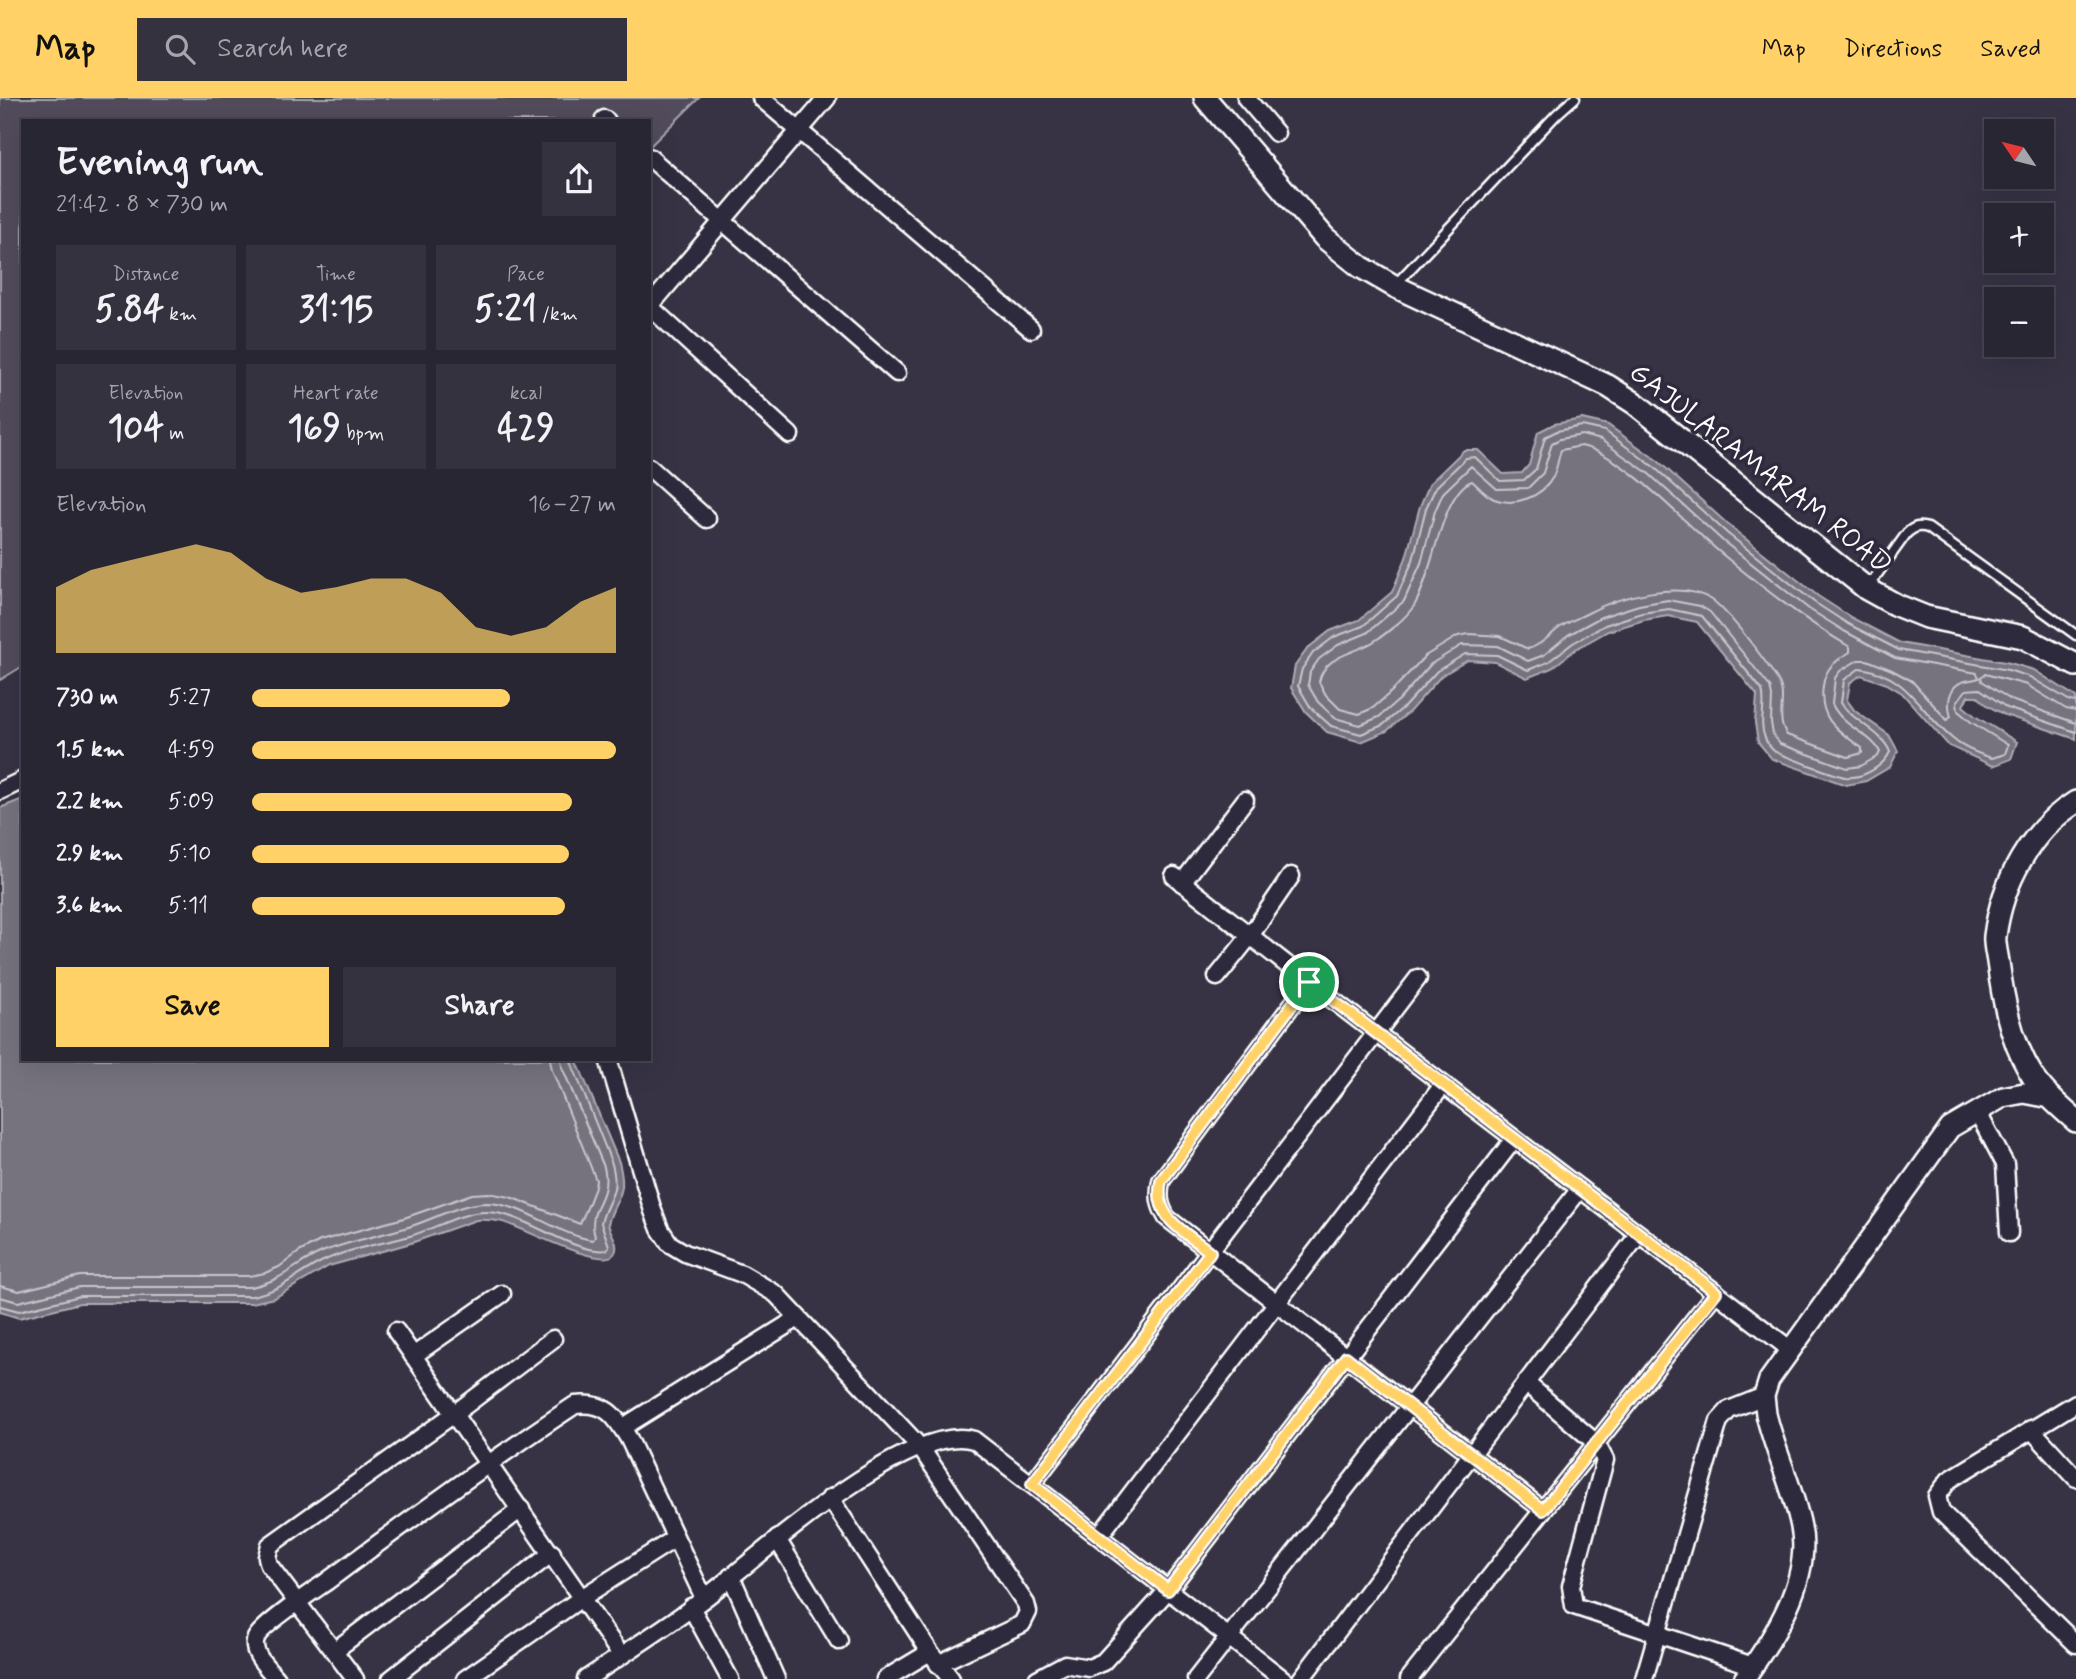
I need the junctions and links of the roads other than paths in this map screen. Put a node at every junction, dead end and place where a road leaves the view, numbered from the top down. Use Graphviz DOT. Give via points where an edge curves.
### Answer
graph roads {
  1 [pos="761,98"];
  2 [pos="827,98"];
  3 [pos="1205,98"];
  4 [pos="1246,98"];
  5 [pos="1575,98"];
  6 [pos="799,131"];
  7 [pos="1276,132"];
  8 [pos="651,159"];
  9 [pos="723,220"];
  10 [pos="1394,286"];
  11 [pos="651,305"];
  12 [pos="651,309"];
  13 [pos="1031,329"];
  14 [pos="897,373"];
  15 [pos="790,435"];
  16 [pos="651,469"];
  17 [pos="707,519"];
  18 [pos="1867,589"];
  19 [pos="2076,635"];
  20 [pos="2076,665"];
  21 [pos="21,780"];
  22 [pos="0,791"];
  23 [pos="1245,800"];
  24 [pos="2076,802"];
  25 [pos="1291,876"];
  26 [pos="1250,936"];
  27 [pos="1217,976"];
  28 [pos="1418,978"];
  29 [pos="1309,982"];
  30 [pos="1377,1034"];
  31 [pos="609,1061"];
  32 [pos="1443,1085"];
  33 [pos="2051,1098"];
  34 [pos="1977,1111"];
  35 [pos="2076,1121"];
  36 [pos="1514,1139"];
  37 [pos="1580,1189"];
  38 [pos="2009,1233"];
  39 [pos="1639,1234"];
  40 [pos="1210,1252"];
  41 [pos="1716,1292"];
  42 [pos="502,1294"];
  43 [pos="1277,1303"];
  44 [pos="798,1318"];
  45 [pos="396,1331"];
  46 [pos="553,1339"];
  47 [pos="1791,1350"];
  48 [pos="413,1356"];
  49 [pos="1346,1357"];
  50 [pos="1526,1383"];
  51 [pos="1764,1396"];
  52 [pos="2076,1402"];
  53 [pos="1410,1407"];
  54 [pos="454,1414"];
  55 [pos="622,1428"];
  56 [pos="2031,1429"];
  57 [pos="1596,1443"];
  58 [pos="920,1447"];
  59 [pos="1472,1454"];
  60 [pos="488,1463"];
  61 [pos="2076,1478"];
  62 [pos="1032,1484"];
  63 [pos="830,1498"];
  64 [pos="521,1509"];
  65 [pos="1543,1510"];
  66 [pos="1099,1536"];
  67 [pos="674,1539"];
  68 [pos="777,1539"];
  69 [pos="552,1553"];
  70 [pos="731,1576"];
  71 [pos="1168,1590"];
  72 [pos="583,1597"];
  73 [pos="298,1602"];
  74 [pos="698,1603"];
  75 [pos="1658,1634"];
  76 [pos="1230,1638"];
  77 [pos="839,1641"];
  78 [pos="2076,1644"];
  79 [pos="334,1651"];
  80 [pos="621,1655"];
  81 [pos="934,1658"];
  82 [pos="1749,1673"];
  83 [pos="727,1675"];
  84 [pos="277,1679"];
  85 [pos="355,1679"];
  86 [pos="391,1679"];
  87 [pos="465,1679"];
  88 [pos="586,1679"];
  89 [pos="710,1679"];
  90 [pos="776,1679"];
  91 [pos="885,1679"];
  92 [pos="951,1679"];
  93 [pos="1037,1679"];
  94 [pos="1196,1679"];
  95 [pos="1283,1679"];
  96 [pos="1301,1679"];
  97 [pos="1409,1679"];
  98 [pos="1644,1679"];
  1 -- 6 [label="street"];
  2 -- 6 [label="street"];
  3 -- 10 [label="main road, GAJULARAMARAM ROAD" via="1325,238"];
  4 -- 7 [label="street"];
  5 -- 10 [label="lane"];
  6 -- 9 [label="street"];
  6 -- 13 [label="street"];
  8 -- 9 [label="street"];
  9 -- 11 [label="street"];
  9 -- 14 [label="street"];
  10 -- 18 [label="main road, GAJULARAMARAM ROAD" via="1608,386"];
  12 -- 15 [label="street"];
  16 -- 17 [label="street"];
  18 -- 19 [label="lane" via="1907,533 1921,526"];
  18 -- 20 [label="main road, GAJULARAMARAM ROAD" via="1926,617 2023,637"];
  21 -- 22 [label="street"];
  23 -- 26 [label="street" via="1178,879"];
  24 -- 33 [label="main road" via="2043,830 2015,867 1995,939 2014,1040 2029,1072"];
  25 -- 26 [label="street"];
  26 -- 27 [label="street"];
  26 -- 29 [label="street"];
  28 -- 30 [label="street"];
  29 -- 30 [label="street"];
  29 -- 40 [label="street" via="1161,1181 1158,1195 1167,1218"];
  30 -- 32 [label="street"];
  30 -- 40 [label="street"];
  31 -- 44 [label="street" via="653,1211 670,1244 755,1281 776,1294"];
  32 -- 36 [label="street"];
  32 -- 43 [label="street"];
  33 -- 34 [label="street" via="2024,1093 2003,1097"];
  33 -- 35 [label="main road"];
  34 -- 38 [label="street" via="2005,1164"];
  34 -- 47 [label="street" via="1950,1128"];
  36 -- 37 [label="street"];
  36 -- 49 [label="street"];
  37 -- 39 [label="street"];
  37 -- 53 [label="street"];
  39 -- 41 [label="street"];
  39 -- 50 [label="street"];
  40 -- 43 [label="street"];
  40 -- 62 [label="street"];
  41 -- 47 [label="street"];
  41 -- 57 [label="street"];
  42 -- 48 [label="street"];
  43 -- 49 [label="street"];
  43 -- 66 [label="street"];
  44 -- 55 [label="street"];
  44 -- 58 [label="street"];
  45 -- 48 [label="street"];
  46 -- 54 [label="street"];
  47 -- 51 [label="street" via="1769,1380"];
  48 -- 54 [label="street"];
  49 -- 53 [label="street"];
  49 -- 71 [label="street"];
  50 -- 57 [label="street"];
  50 -- 59 [label="street"];
  51 -- 75 [label="street" via="1729,1410 1719,1421"];
  51 -- 82 [label="street" via="1771,1436 1802,1528 1801,1561 1782,1622"];
  52 -- 56 [label="street"];
  53 -- 59 [label="street"];
  53 -- 76 [label="street"];
  54 -- 60 [label="street"];
  54 -- 73 [label="street" via="270,1545 269,1565"];
  55 -- 60 [label="street" via="592,1403 575,1405"];
  55 -- 67 [label="street"];
  56 -- 61 [label="street"];
  56 -- 78 [label="street" via="1949,1480 1937,1496 1941,1512"];
  57 -- 65 [label="street"];
  57 -- 75 [label="street" via="1605,1460 1571,1586 1574,1606"];
  58 -- 62 [label="street" via="956,1437 974,1440"];
  58 -- 63 [label="street"];
  58 -- 81 [label="street" via="1028,1612 1022,1623"];
  59 -- 65 [label="street"];
  59 -- 96 [label="street"];
  60 -- 64 [label="street"];
  60 -- 73 [label="street"];
  62 -- 66 [label="street"];
  63 -- 68 [label="street"];
  63 -- 81 [label="street"];
  64 -- 69 [label="street"];
  64 -- 79 [label="street"];
  65 -- 97 [label="street"];
  66 -- 71 [label="street"];
  67 -- 72 [label="street"];
  67 -- 74 [label="street"];
  68 -- 70 [label="street"];
  68 -- 77 [label="street"];
  69 -- 72 [label="street"];
  69 -- 86 [label="street"];
  70 -- 74 [label="street"];
  70 -- 90 [label="street"];
  71 -- 76 [label="street"];
  71 -- 93 [label="street" via="1103,1662 1089,1668 1065,1664"];
  72 -- 80 [label="street"];
  72 -- 87 [label="street"];
  73 -- 79 [label="street"];
  73 -- 84 [label="street" via="257,1636 254,1646"];
  74 -- 80 [label="street"];
  74 -- 83 [label="street"];
  75 -- 82 [label="street"];
  75 -- 98 [label="street"];
  76 -- 94 [label="street"];
  76 -- 95 [label="street"];
  79 -- 85 [label="street"];
  80 -- 88 [label="street"];
  81 -- 91 [label="street"];
  81 -- 92 [label="street"];
  83 -- 89 [label="street"];
}
